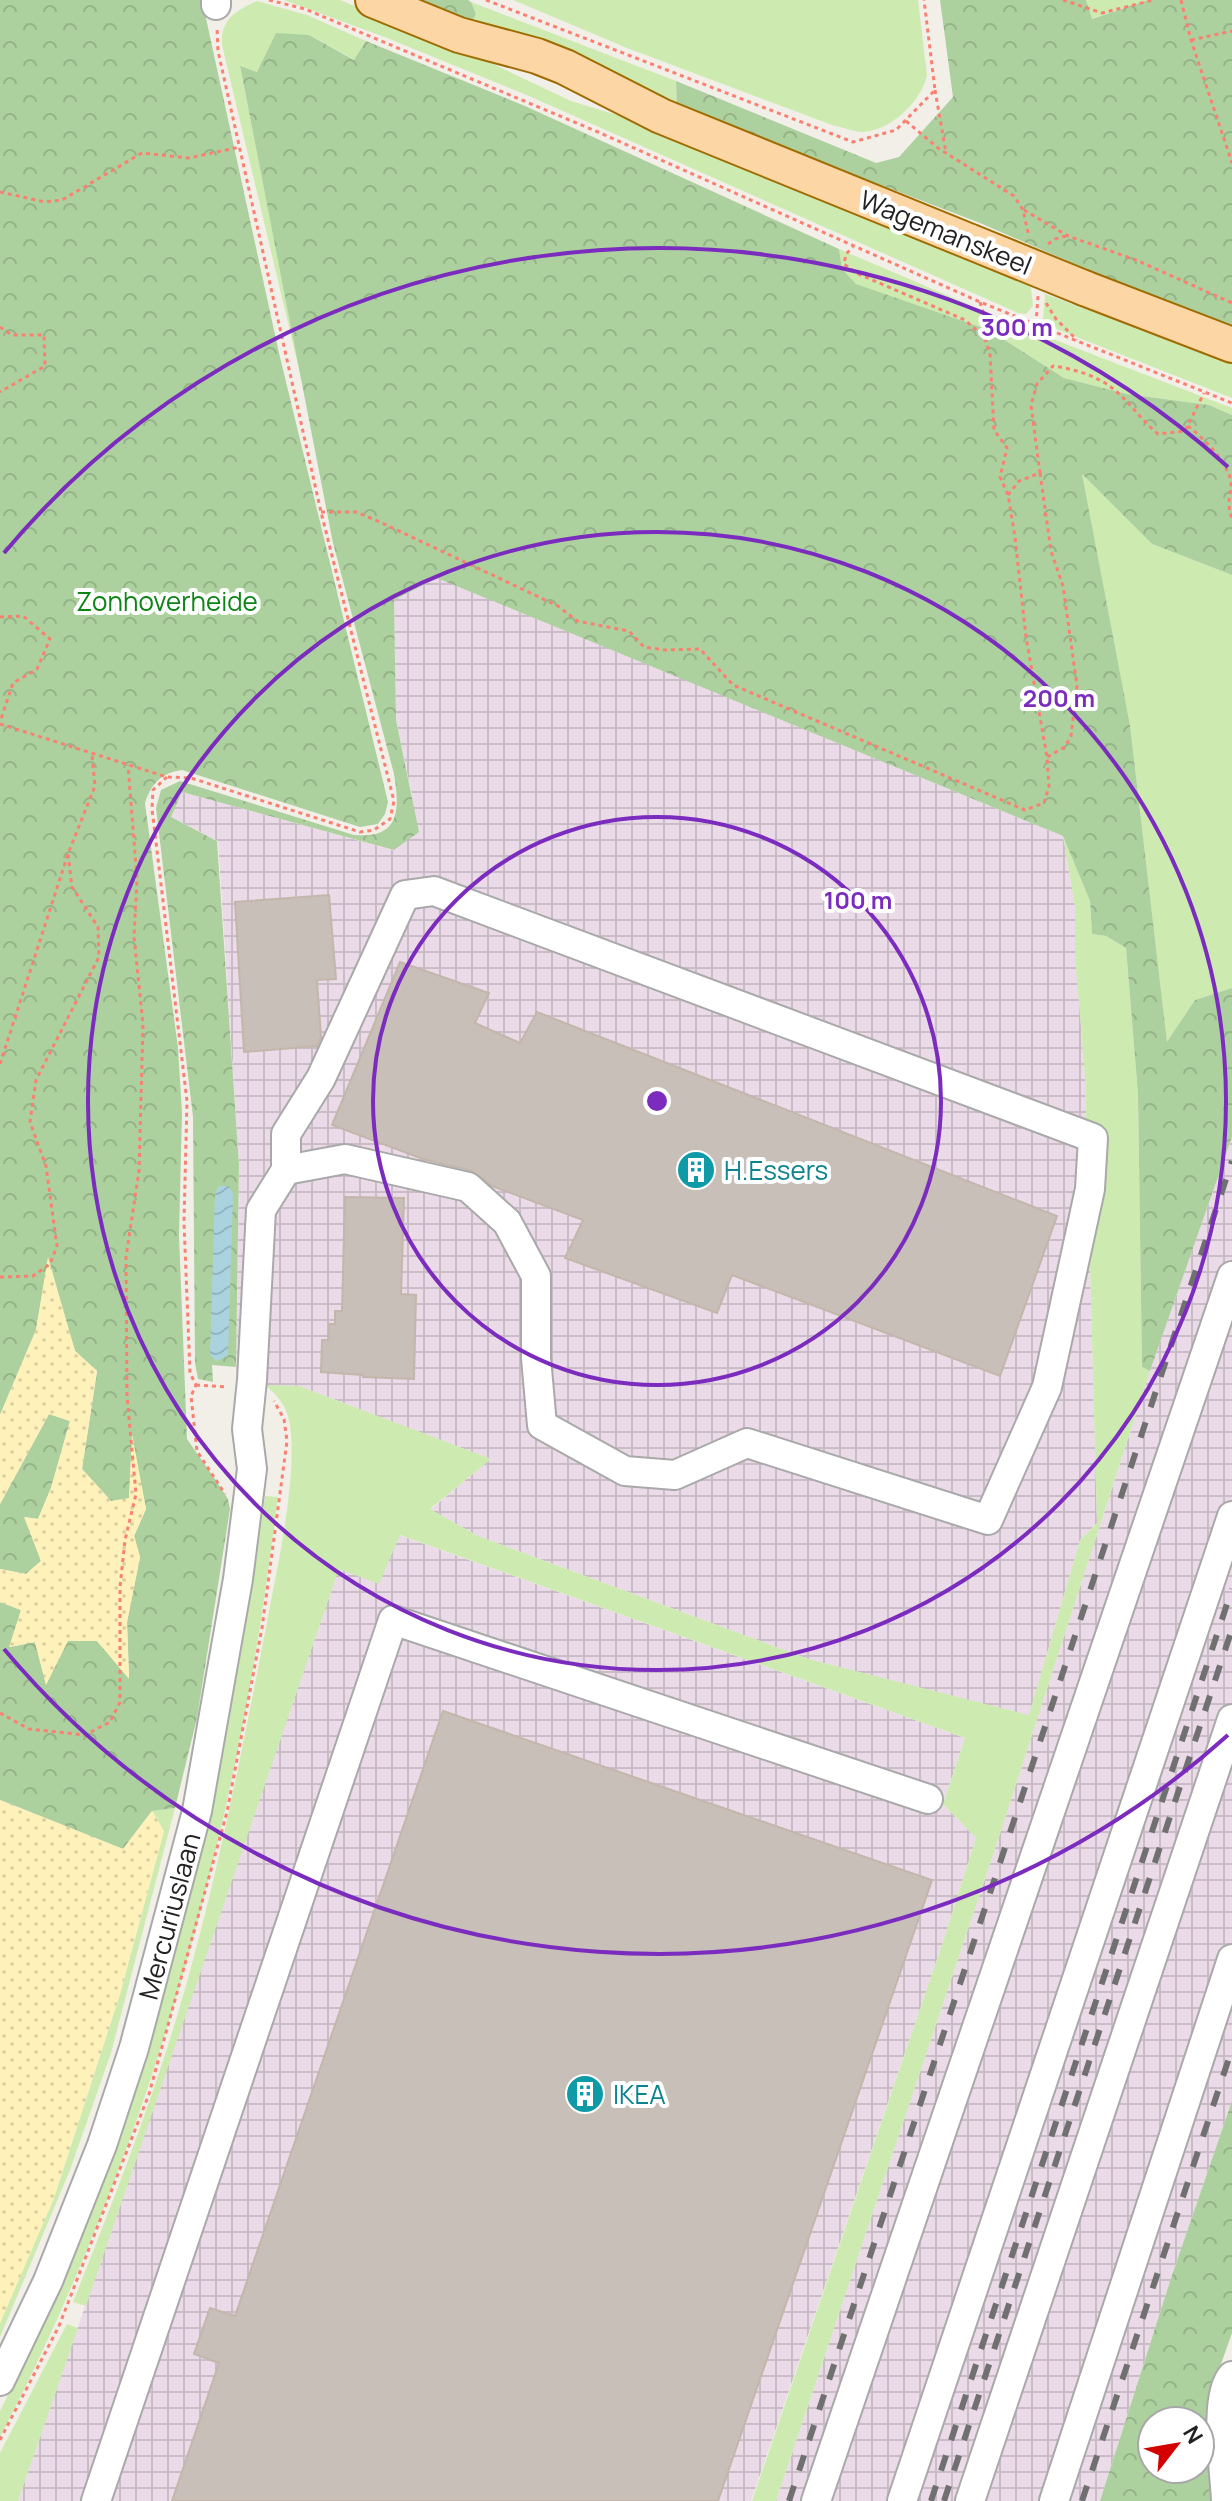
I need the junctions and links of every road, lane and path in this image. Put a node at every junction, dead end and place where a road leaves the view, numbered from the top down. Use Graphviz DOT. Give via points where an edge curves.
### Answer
graph roads {
  1 [pos="269,0"];
  2 [pos="373,0"];
  3 [pos="486,0"];
  4 [pos="924,0"];
  5 [pos="1063,0"];
  6 [pos="1153,0"];
  7 [pos="1181,0"];
  8 [pos="217,10"];
  9 [pos="1232,31"];
  10 [pos="1191,40"];
  11 [pos="935,90"];
  12 [pos="906,121"];
  13 [pos="240,147"];
  14 [pos="946,153"];
  15 [pos="1232,163"];
  16 [pos="0,192"];
  17 [pos="1023,210"];
  18 [pos="1030,243"];
  19 [pos="853,247"];
  20 [pos="1038,291"];
  21 [pos="980,302"];
  22 [pos="1232,303"];
  23 [pos="0,327"];
  24 [pos="985,338"];
  25 [pos="1079,343"];
  26 [pos="1232,345"];
  27 [pos="0,392"];
  28 [pos="1204,393"];
  29 [pos="1232,403"];
  30 [pos="1188,426"];
  31 [pos="1040,473"];
  32 [pos="1008,495"];
  33 [pos="321,512"];
  34 [pos="1232,518"];
  35 [pos="0,617"];
  36 [pos="0,724"];
  37 [pos="92,755"];
  38 [pos="1047,757"];
  39 [pos="128,765"];
  40 [pos="167,777"];
  41 [pos="68,854"];
  42 [pos="0,1064"];
  43 [pos="286,1170"];
  44 [pos="1232,1276"];
  45 [pos="0,1277"];
  46 [pos="226,1496"];
  47 [pos="1232,1516"];
  48 [pos="0,1713"];
  49 [pos="1232,1719"];
  50 [pos="928,1799"];
  51 [pos="1232,1959"];
  52 [pos="1232,2376"];
  53 [pos="0,2381"];
  54 [pos="96,2501"];
  55 [pos="816,2501"];
  56 [pos="902,2501"];
  57 [pos="970,2501"];
  58 [pos="1054,2501"];
  59 [pos="1226,2501"];
  1 -- 19 [label="path" via="305,9 598,132"];
  2 -- 26 [label="main road, Wagemanskeel, bridge" via="459,35 565,67 661,116"];
  3 -- 12 [label="path" via="853,142 896,130"];
  4 -- 11 [label="path"];
  5 -- 6 [label="path" via="1102,13"];
  7 -- 10 [label="path"];
  8 -- 13 [label="path" via="218,51"];
  9 -- 10 [label="path"];
  10 -- 15 [label="path"];
  11 -- 12 [label="path"];
  11 -- 14 [label="path"];
  12 -- 14 [label="path"];
  13 -- 16 [label="path" via="189,158 142,153 62,200 45,202"];
  13 -- 33 [label="path"];
  14 -- 17 [label="path" via="1014,196"];
  17 -- 18 [label="path"];
  17 -- 22 [label="path" via="1068,236"];
  19 -- 21 [label="path"];
  19 -- 24 [label="path" via="844,264 856,273 965,320"];
  20 -- 25 [label="path"];
  21 -- 24 [label="path" via="989,332"];
  21 -- 25 [label="path"];
  23 -- 27 [label="path" via="12,335 44,335 45,366"];
  24 -- 32 [label="path" via="994,430 1007,448 1000,477"];
  25 -- 28 [label="path"];
  28 -- 29 [label="path"];
  28 -- 30 [label="path"];
  30 -- 31 [label="path" via="1185,431 1158,434 1112,388 1076,370 1053,366 1037,384 1031,405"];
  30 -- 34 [label="path" via="1211,445 1231,482 1227,507"];
  31 -- 32 [label="path" via="1019,481"];
  31 -- 38 [label="path" via="1077,686 1071,736 1065,747"];
  32 -- 38 [label="path"];
  33 -- 38 [label="path" via="356,512 380,522 558,606 577,621 629,631 644,647 700,649 733,685 1025,810 1044,803"];
  33 -- 40 [label="path" via="394,801 390,819 360,832 191,778"];
  35 -- 36 [label="path" via="23,616 50,639 37,669 13,683"];
  36 -- 37 [label="path"];
  37 -- 39 [label="path"];
  37 -- 41 [label="path" via="95,786"];
  39 -- 40 [label="path"];
  39 -- 48 [label="path" via="143,1024 139,1171 126,1257 127,1396 136,1494 120,1587 120,1702 110,1722 85,1735 29,1729"];
  40 -- 46 [label="path" via="153,790 152,809 187,1101 184,1222 190,1373 196,1385 191,1396 197,1451"];
  41 -- 42 [label="path"];
  41 -- 45 [label="path" via="72,887 98,927 99,957 36,1080 30,1122 46,1166 57,1246 50,1264 33,1276"];
  43 -- 43 [label="street" via="286,1134 321,1078 405,895 434,891 1093,1138 1090,1189 1047,1387 988,1520 747,1443 675,1475 625,1471 542,1425 536,1276 507,1222 468,1187 345,1159"];
  43 -- 53 [label="street, Mercuriuslaan" via="261,1210 247,1429 252,1469 197,1811 134,2048 102,2145 48,2281"];
  44 -- 55 [label="street"];
  47 -- 56 [label="street"];
  49 -- 57 [label="street"];
  50 -- 54 [label="street" via="393,1620"];
  51 -- 58 [label="street"];
  52 -- 59 [label="street" via="1222,2406"];
}
